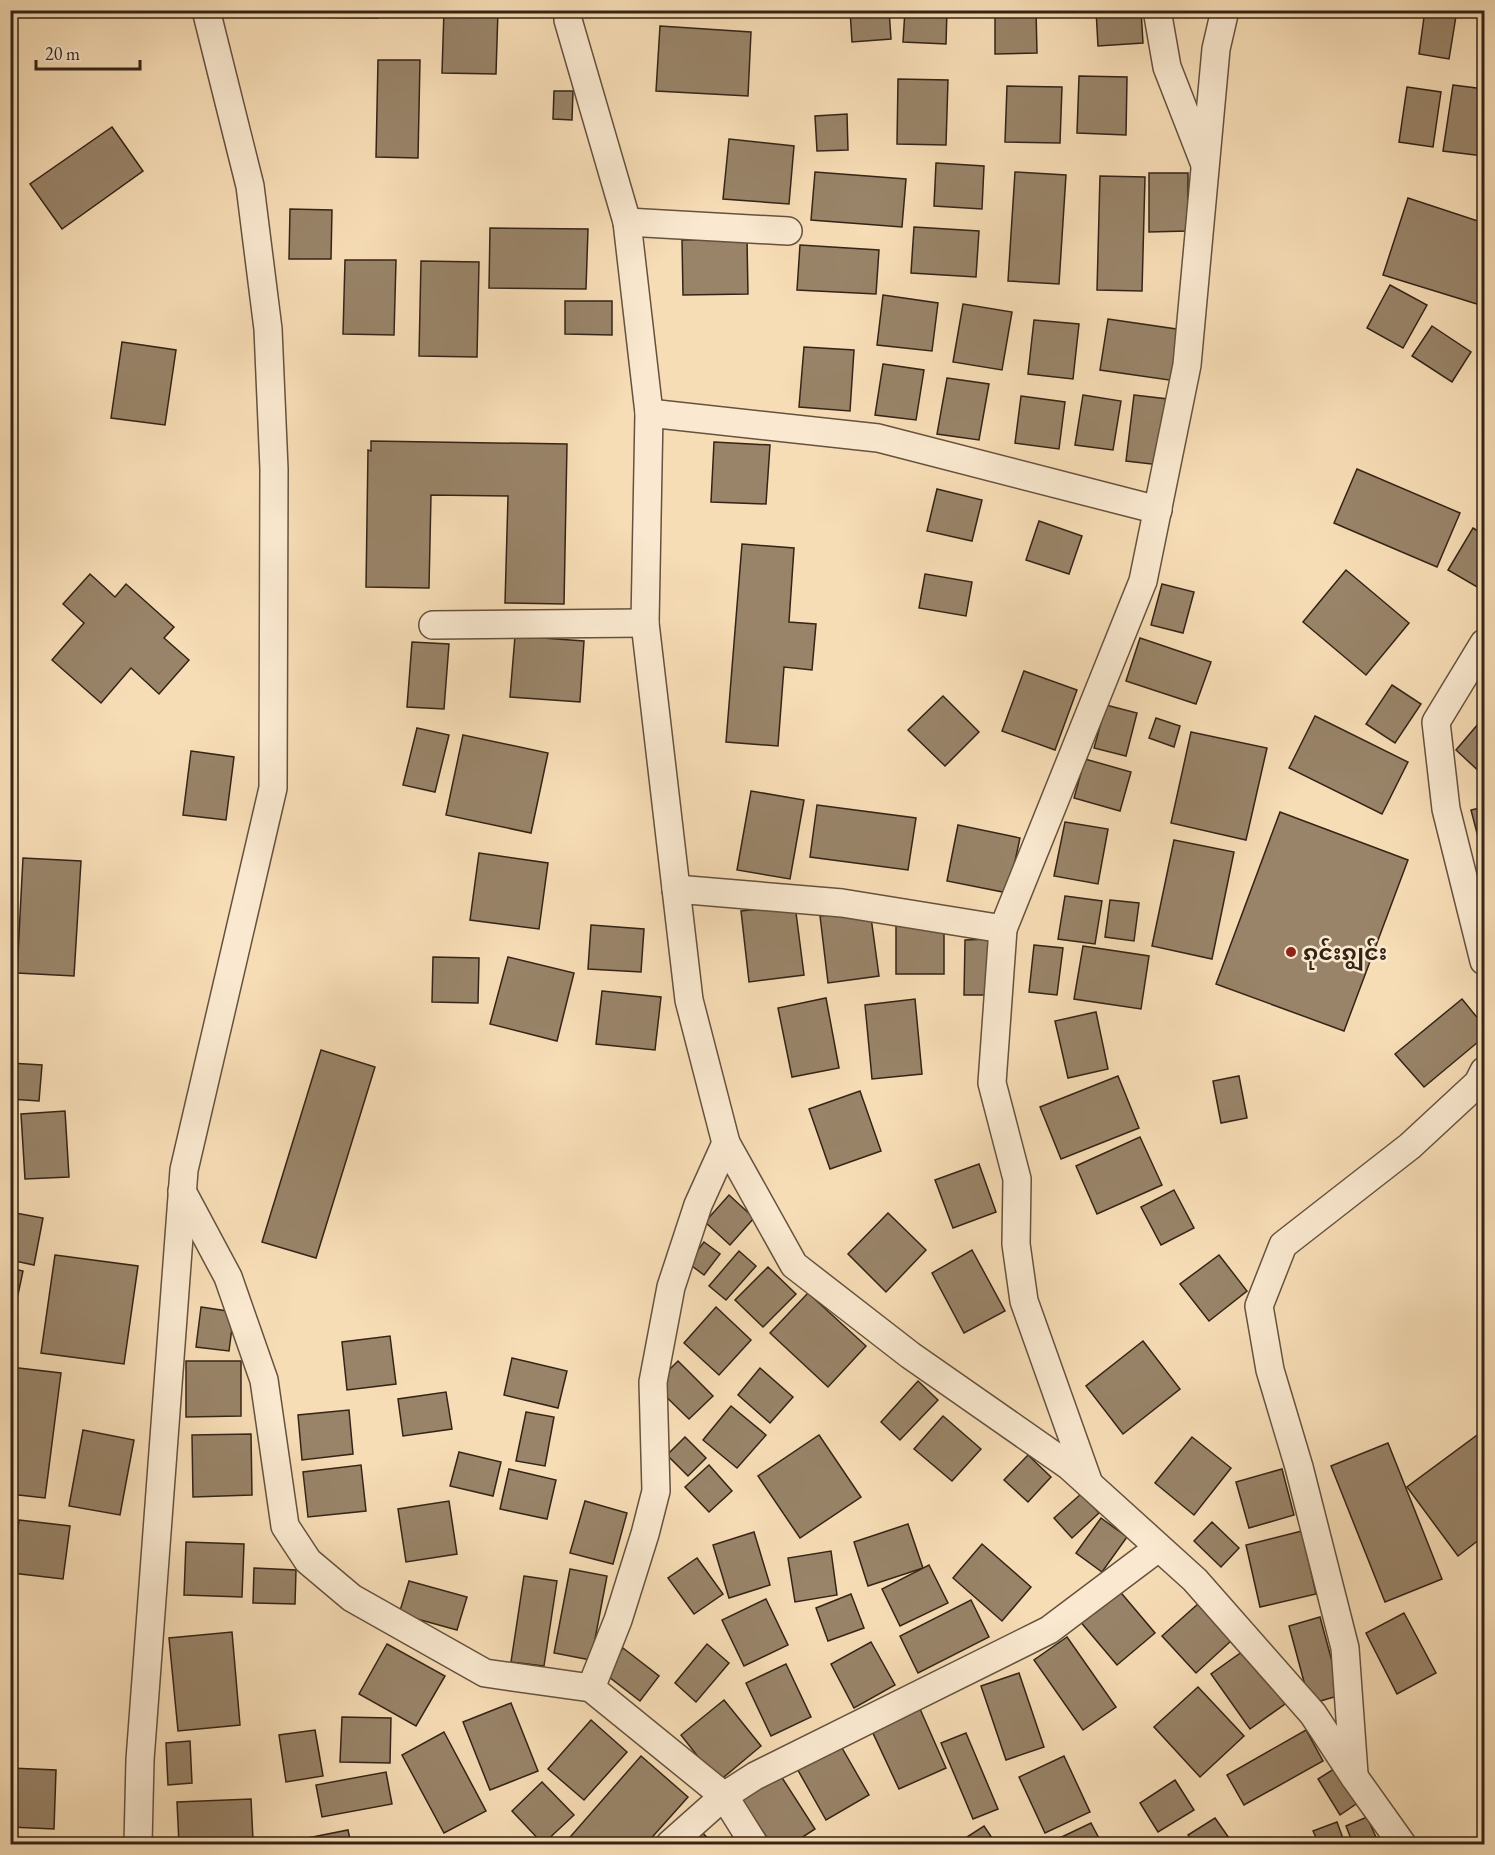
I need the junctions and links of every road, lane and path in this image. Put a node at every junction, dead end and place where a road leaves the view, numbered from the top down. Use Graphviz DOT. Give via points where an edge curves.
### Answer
graph roads {
  1 [pos="206,10"];
  2 [pos="569,10"];
  3 [pos="1157,10"];
  4 [pos="1225,10"];
  5 [pos="1206,166"];
  6 [pos="627,222"];
  7 [pos="788,231"];
  8 [pos="649,413"];
  9 [pos="1158,510"];
  10 [pos="645,623"];
  11 [pos="433,625"];
  12 [pos="1485,643"];
  13 [pos="676,889"];
  14 [pos="1004,929"];
  15 [pos="1484,961"];
  16 [pos="1485,1071"];
  17 [pos="726,1143"];
  18 [pos="182,1191"];
  19 [pos="1090,1485"];
  20 [pos="1158,1548"];
  21 [pos="591,1688"];
  22 [pos="1355,1778"];
  23 [pos="724,1796"];
  24 [pos="138,1845"];
  25 [pos="670,1845"];
  26 [pos="754,1845"];
  27 [pos="1401,1845"];
  1 -- 18 [label="street" via="250,186 268,329 274,469 273,788"];
  2 -- 6 [label="street" via="568,20"];
  3 -- 5 [label="street" via="1167,67"];
  4 -- 5 [label="street" via="1216,49"];
  5 -- 9 [label="street" via="1187,365"];
  6 -- 7 [label="street"];
  6 -- 8 [label="street"];
  8 -- 9 [label="street" via="878,438"];
  8 -- 10 [label="street"];
  9 -- 14 [label="street" via="1143,581"];
  10 -- 11 [label="street"];
  10 -- 13 [label="street"];
  12 -- 15 [label="street" via="1436,722 1446,809"];
  13 -- 14 [label="street" via="842,903"];
  13 -- 17 [label="street" via="689,1000"];
  14 -- 19 [label="street" via="992,1083 1017,1179 1016,1244 1024,1301"];
  16 -- 22 [label="street" via="1478,1083 1410,1146 1282,1245 1259,1306 1270,1370 1345,1648"];
  17 -- 19 [label="street" via="794,1265 910,1355 1069,1466"];
  17 -- 21 [label="street" via="698,1204 671,1287 653,1382 656,1491 618,1620"];
  18 -- 21 [label="street" via="228,1277 264,1380 285,1526 308,1562 352,1598 485,1673"];
  18 -- 24 [label="street" via="140,1760"];
  19 -- 20 [label="street"];
  20 -- 22 [label="street" via="1195,1580 1313,1714"];
  20 -- 23 [label="street" via="1049,1630 754,1776"];
  21 -- 23 [label="street"];
  22 -- 27 [label="street"];
  23 -- 25 [label="street"];
  23 -- 26 [label="street"];
}
